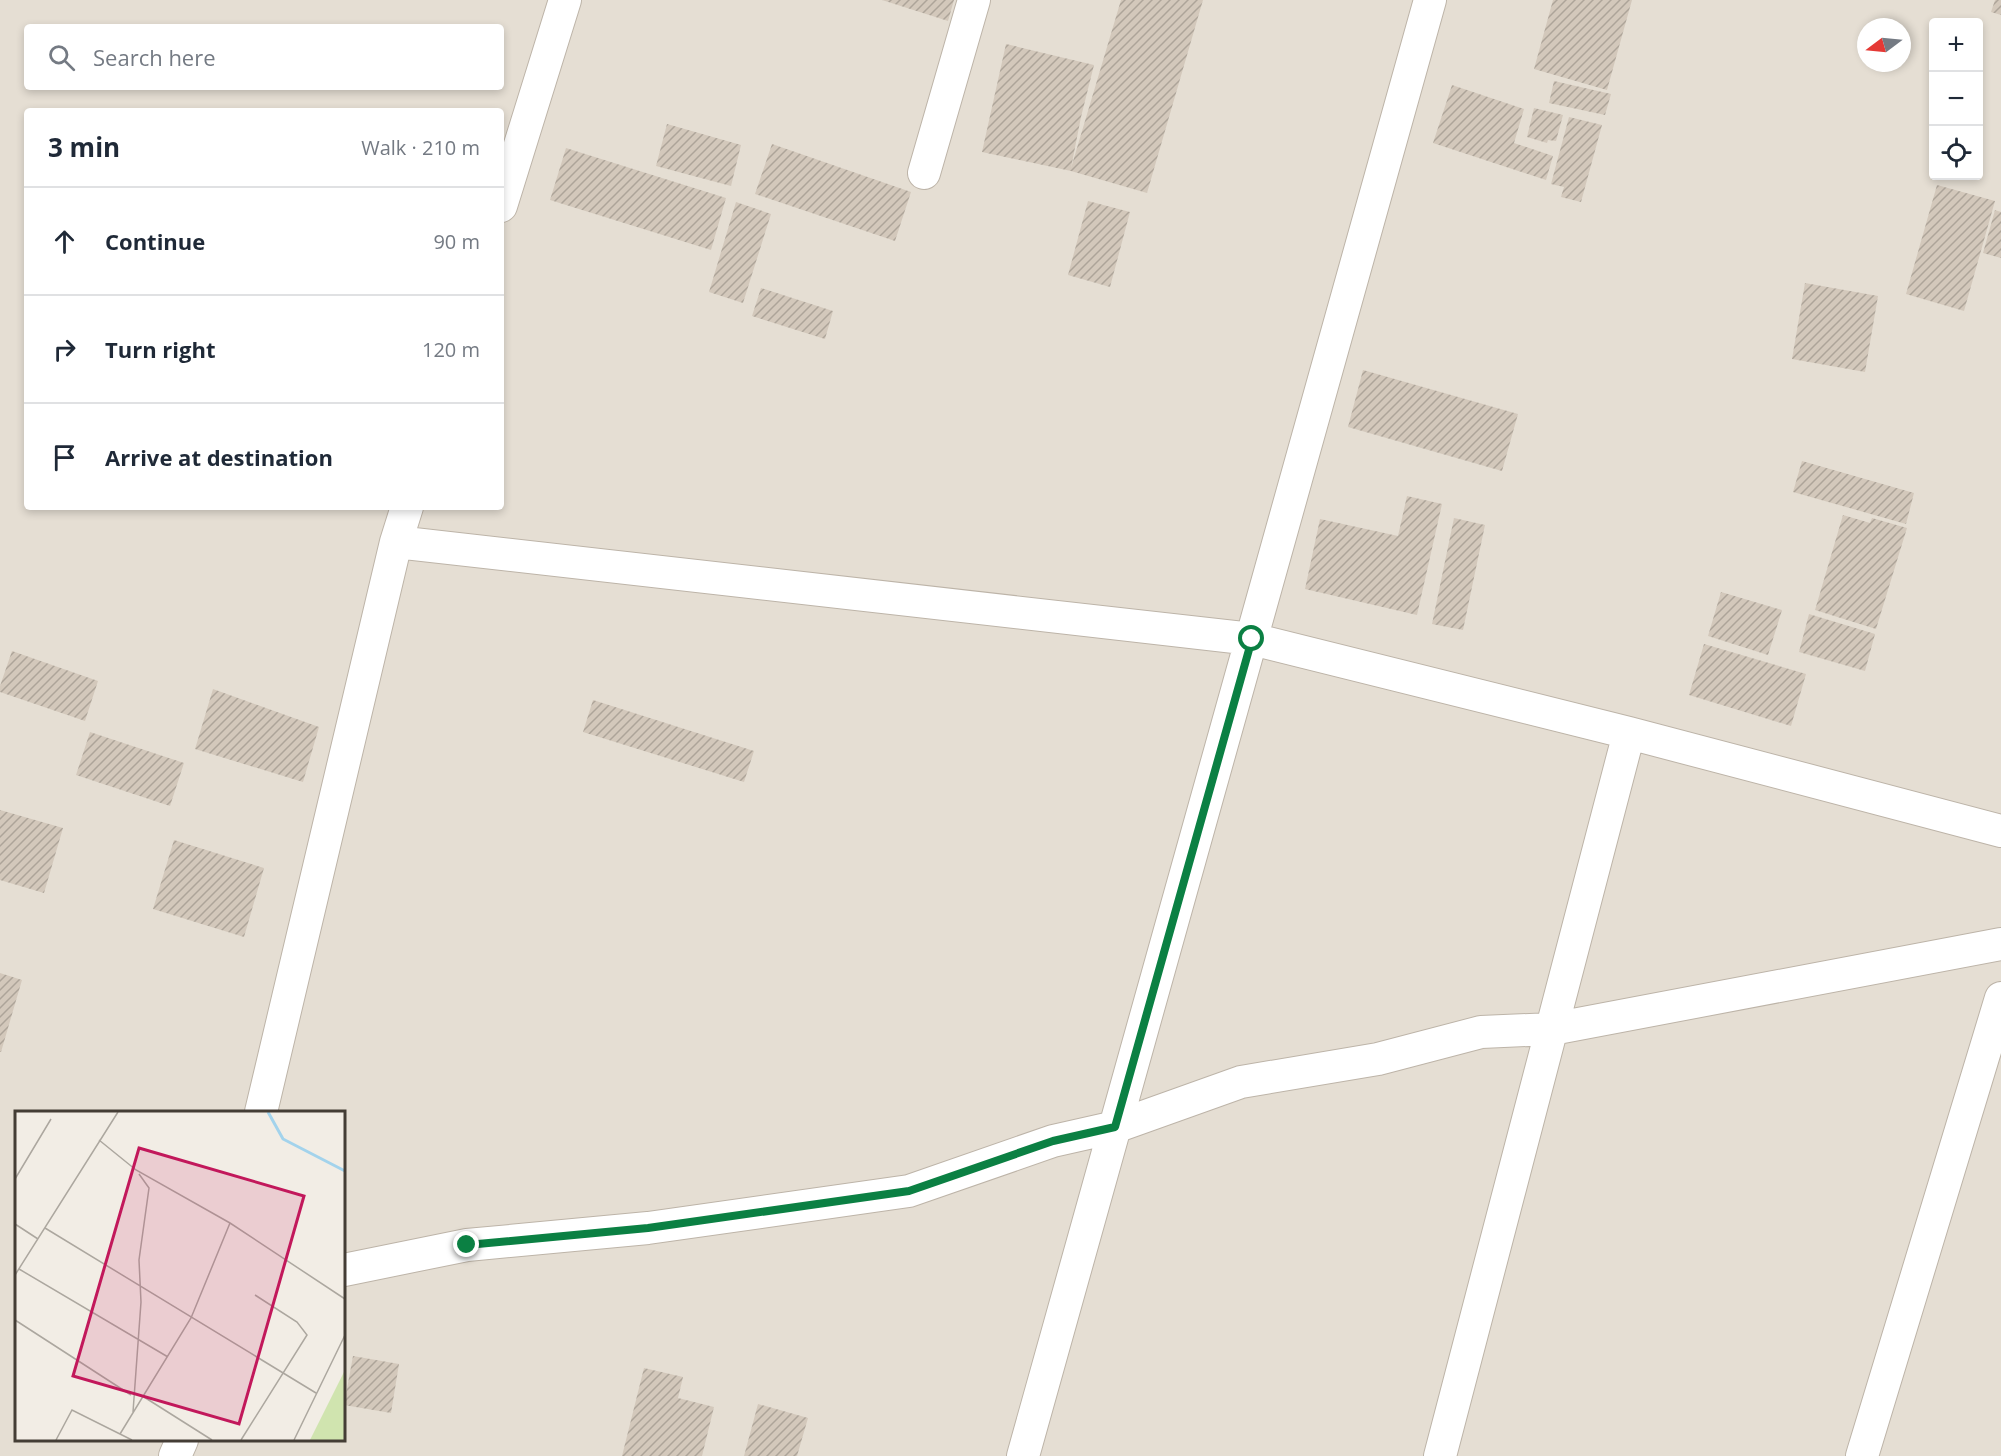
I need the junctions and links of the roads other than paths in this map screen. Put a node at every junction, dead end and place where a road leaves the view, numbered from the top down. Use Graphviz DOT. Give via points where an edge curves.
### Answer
graph roads {
  1 [pos="565,0"];
  2 [pos="975,0"];
  3 [pos="1430,0"];
  4 [pos="924,173"];
  5 [pos="504,196"];
  6 [pos="406,510"];
  7 [pos="396,542"];
  8 [pos="1252,639"];
  9 [pos="1629,734"];
  10 [pos="2001,831"];
  11 [pos="2001,945"];
  12 [pos="2001,998"];
  13 [pos="1552,1029"];
  14 [pos="261,1111"];
  15 [pos="1115,1127"];
  16 [pos="345,1270"];
  17 [pos="182,1441"];
  18 [pos="175,1456"];
  19 [pos="1023,1456"];
  20 [pos="1440,1456"];
  21 [pos="1862,1456"];
  1 -- 5 [label="street"];
  2 -- 4 [label="street"];
  3 -- 8 [label="street"];
  6 -- 7 [label="street"];
  7 -- 8 [label="street"];
  7 -- 14 [label="street"];
  8 -- 9 [label="street"];
  8 -- 15 [label="street"];
  9 -- 10 [label="street"];
  9 -- 13 [label="street"];
  11 -- 13 [label="street"];
  12 -- 21 [label="street"];
  13 -- 15 [label="street" via="1481,1032 1378,1059 1241,1082"];
  13 -- 20 [label="street"];
  15 -- 16 [label="street" via="1053,1141 909,1191 648,1228 467,1245"];
  15 -- 19 [label="street"];
  17 -- 18 [label="street"];
}
